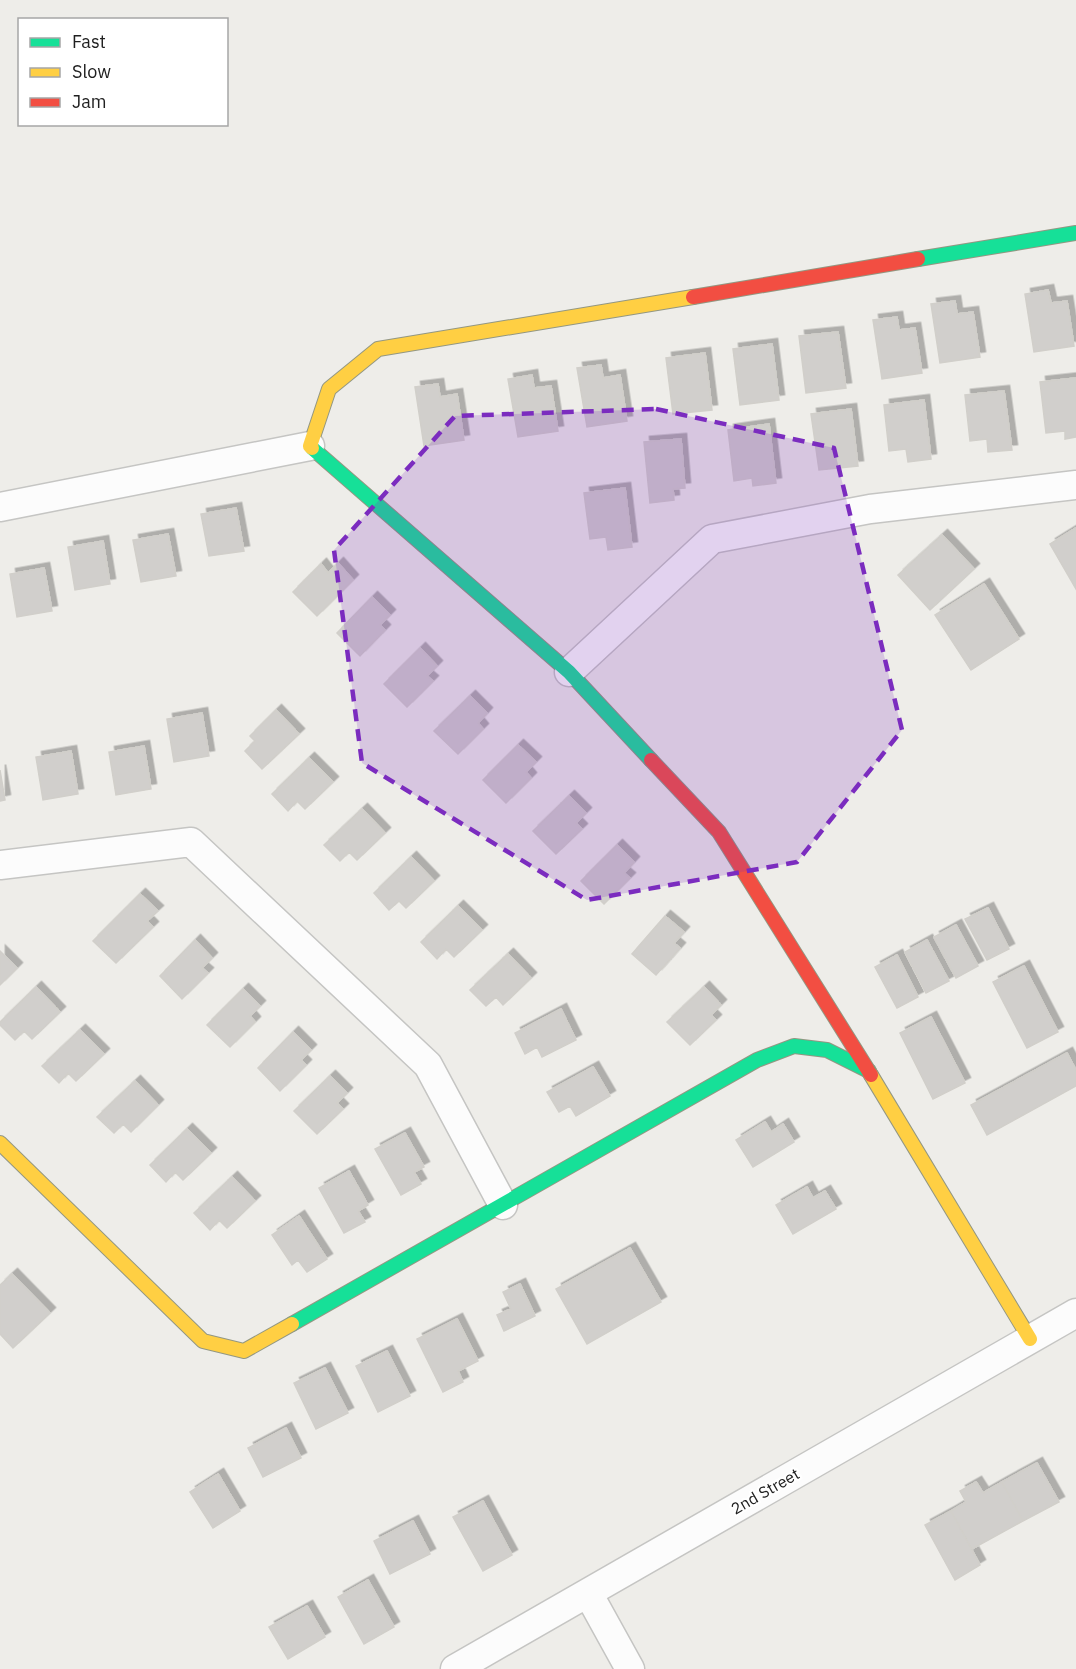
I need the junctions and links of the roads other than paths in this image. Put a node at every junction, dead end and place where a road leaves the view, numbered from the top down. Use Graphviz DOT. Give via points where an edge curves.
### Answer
graph roads {
  1 [pos="1076,233"];
  2 [pos="310,446"];
  3 [pos="1076,485"];
  4 [pos="0,507"];
  5 [pos="569,672"];
  6 [pos="0,866"];
  7 [pos="869,1071"];
  8 [pos="0,1143"];
  9 [pos="503,1205"];
  10 [pos="1076,1313"];
  11 [pos="1030,1339"];
  12 [pos="588,1593"];
  13 [pos="455,1669"];
  14 [pos="630,1669"];
  1 -- 2 [label="street" via="378,349 329,389"];
  2 -- 4 [label="street"];
  2 -- 5 [label="street"];
  3 -- 5 [label="street" via="870,509 712,539"];
  5 -- 7 [label="street" via="719,832"];
  6 -- 9 [label="street" via="191,842 428,1065"];
  7 -- 9 [label="street" via="827,1050 794,1046 757,1060"];
  7 -- 11 [label="street"];
  8 -- 9 [label="street" via="203,1341 244,1351"];
  10 -- 11 [label="street, 2nd Street"];
  11 -- 12 [label="street, 2nd Street"];
  12 -- 13 [label="street, 2nd Street"];
  12 -- 14 [label="street"];
}
